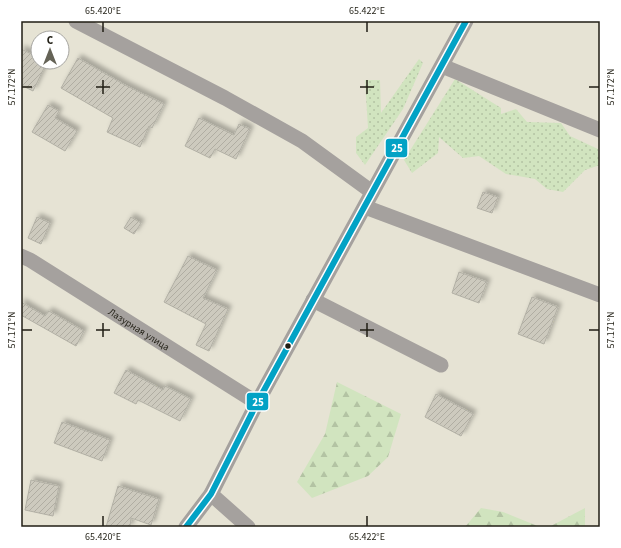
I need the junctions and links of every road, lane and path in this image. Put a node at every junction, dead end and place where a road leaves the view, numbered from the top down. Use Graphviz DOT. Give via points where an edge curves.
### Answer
graph roads {
  1 [pos="76,21"];
  2 [pos="466,21"];
  3 [pos="442,66"];
  4 [pos="600,130"];
  5 [pos="372,192"];
  6 [pos="365,206"];
  7 [pos="21,256"];
  8 [pos="600,295"];
  9 [pos="313,300"];
  10 [pos="441,365"];
  11 [pos="256,403"];
  12 [pos="211,494"];
  13 [pos="186,527"];
  14 [pos="248,527"];
  1 -- 5 [label="street" via="302,141"];
  2 -- 3 [label="street"];
  3 -- 4 [label="street"];
  3 -- 5 [label="street"];
  5 -- 6 [label="street"];
  6 -- 8 [label="street"];
  6 -- 9 [label="street"];
  7 -- 11 [label="street, Лазурная улица"];
  9 -- 10 [label="street"];
  9 -- 11 [label="street"];
  11 -- 12 [label="street"];
  12 -- 13 [label="street"];
  12 -- 14 [label="street"];
}
